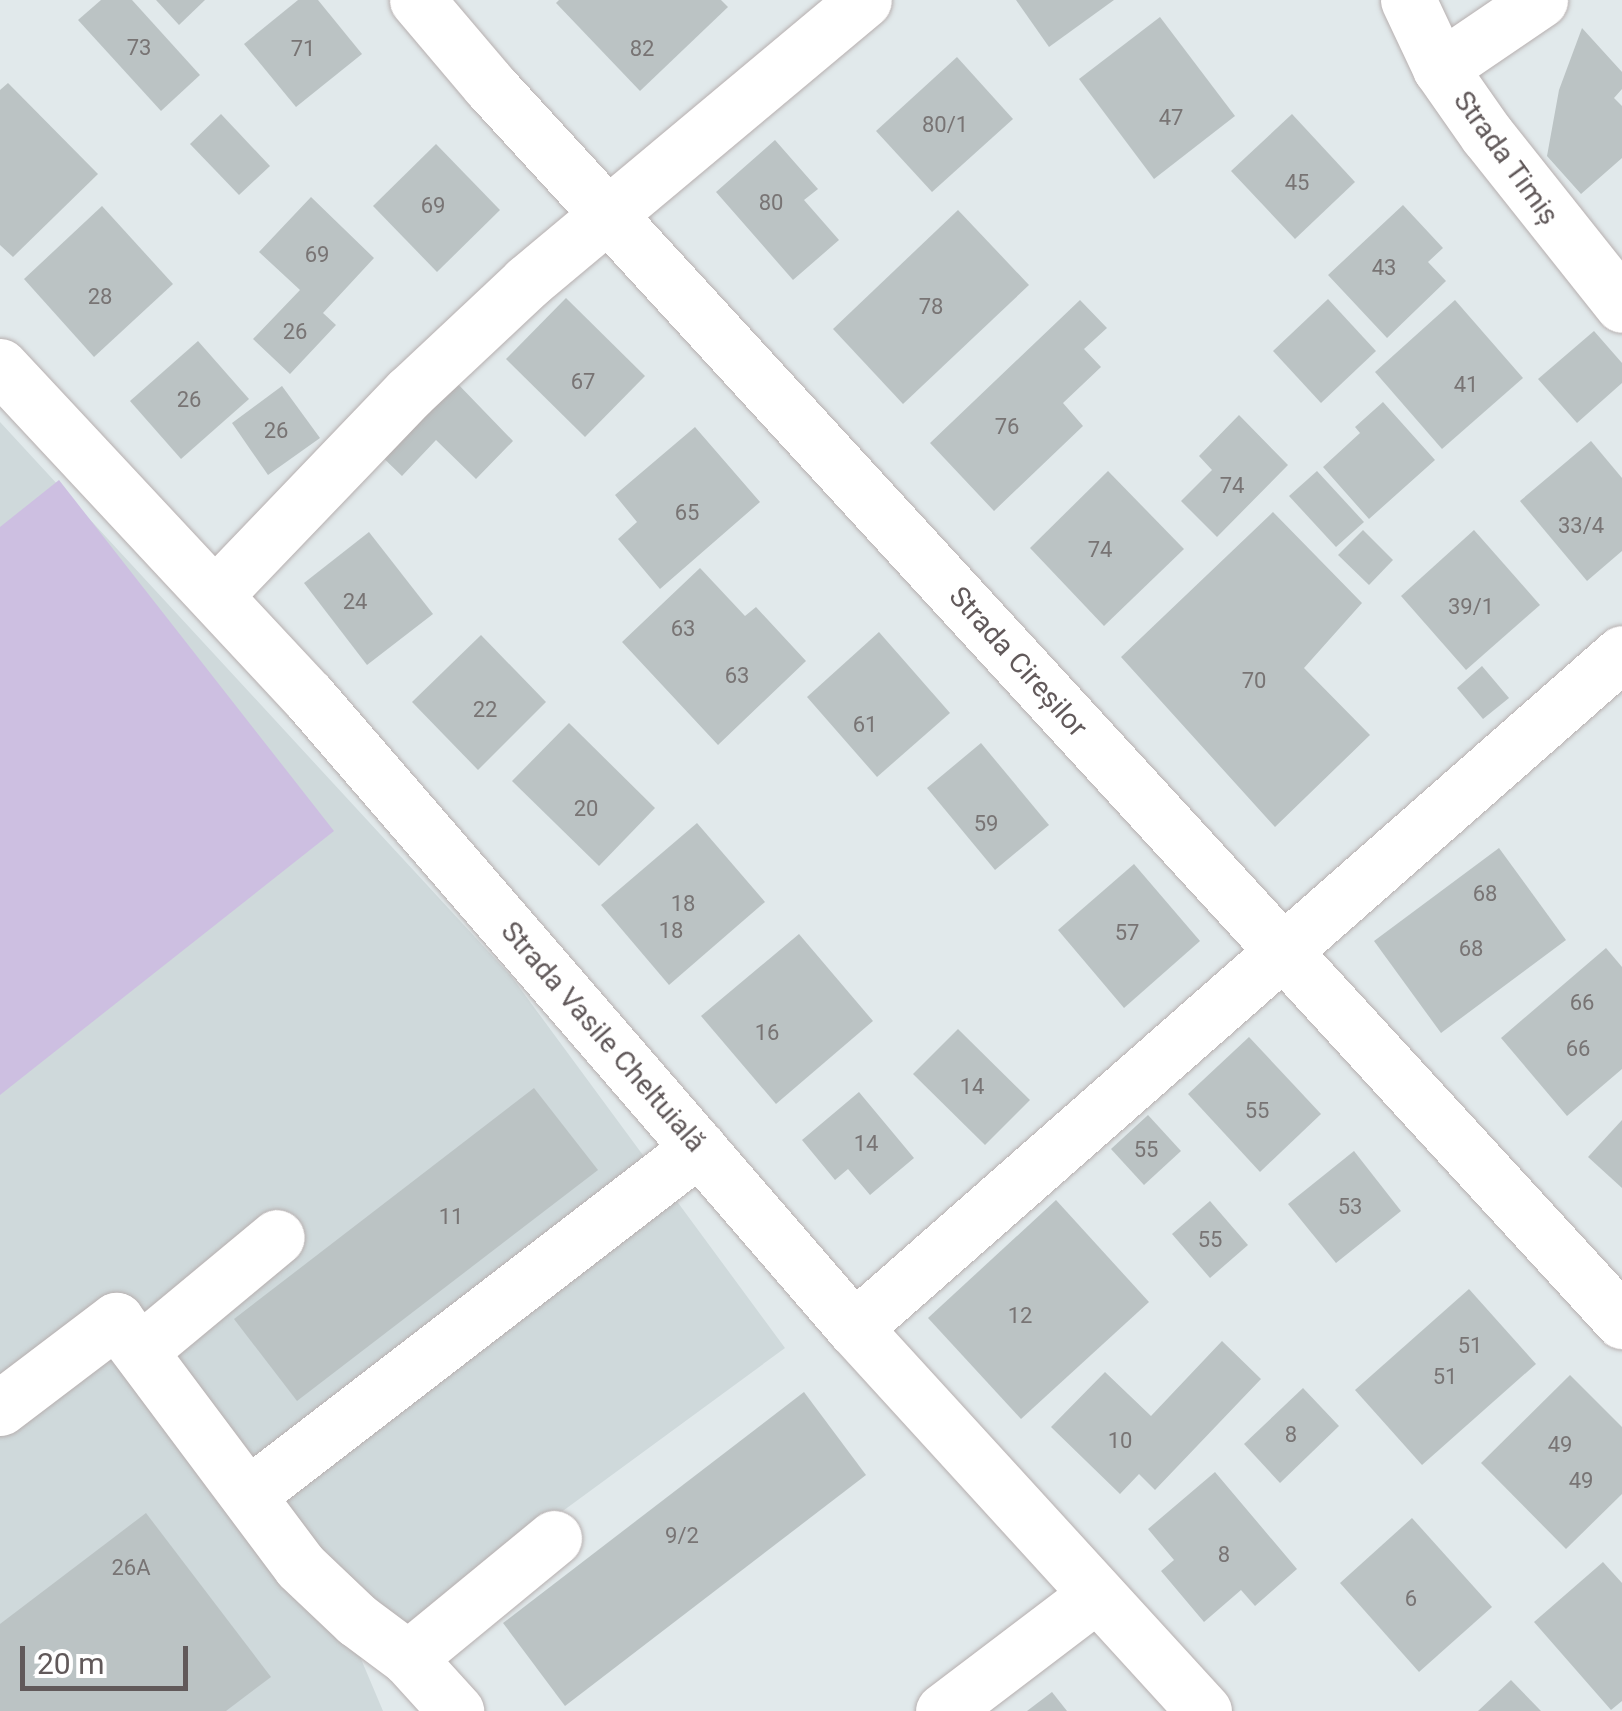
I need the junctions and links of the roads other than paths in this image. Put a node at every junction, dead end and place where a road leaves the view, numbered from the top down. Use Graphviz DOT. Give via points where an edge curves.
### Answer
graph roads {
  1 [pos="417,0"];
  2 [pos="864,0"];
  3 [pos="1408,0"];
  4 [pos="1540,0"];
  5 [pos="1440,68"];
  6 [pos="610,216"];
  7 [pos="1622,305"];
  8 [pos="0,366"];
  9 [pos="216,594"];
  10 [pos="1622,653"];
  11 [pos="1283,953"];
  12 [pos="699,1148"];
  13 [pos="277,1236"];
  14 [pos="1622,1321"];
  15 [pos="854,1328"];
  16 [pos="142,1349"];
  17 [pos="0,1408"];
  18 [pos="248,1495"];
  19 [pos="554,1538"];
  20 [pos="1096,1595"];
  21 [pos="408,1658"];
  22 [pos="456,1711"];
  23 [pos="943,1711"];
  24 [pos="1204,1711"];
  1 -- 6 [label="street, Strada Cireșilor"];
  2 -- 6 [label="street"];
  3 -- 5 [label="street, Strada Timiș"];
  4 -- 5 [label="street"];
  5 -- 7 [label="street, Strada Timiș"];
  6 -- 9 [label="street" via="527,282 410,392"];
  6 -- 11 [label="street, Strada Cireșilor"];
  8 -- 9 [label="street, Strada Vasile Cheltuială"];
  9 -- 12 [label="street, Strada Vasile Cheltuială"];
  10 -- 11 [label="street"];
  11 -- 14 [label="street, Strada Cireșilor"];
  11 -- 15 [label="street"];
  12 -- 15 [label="street, Strada Vasile Cheltuială"];
  12 -- 18 [label="street"];
  13 -- 16 [label="street"];
  15 -- 20 [label="street, Strada Vasile Cheltuială"];
  16 -- 17 [label="street" via="116,1320"];
  16 -- 18 [label="street"];
  18 -- 21 [label="street" via="329,1596"];
  19 -- 21 [label="street"];
  20 -- 23 [label="street"];
  20 -- 24 [label="street, Strada Vasile Cheltuială"];
  21 -- 22 [label="street"];
}
